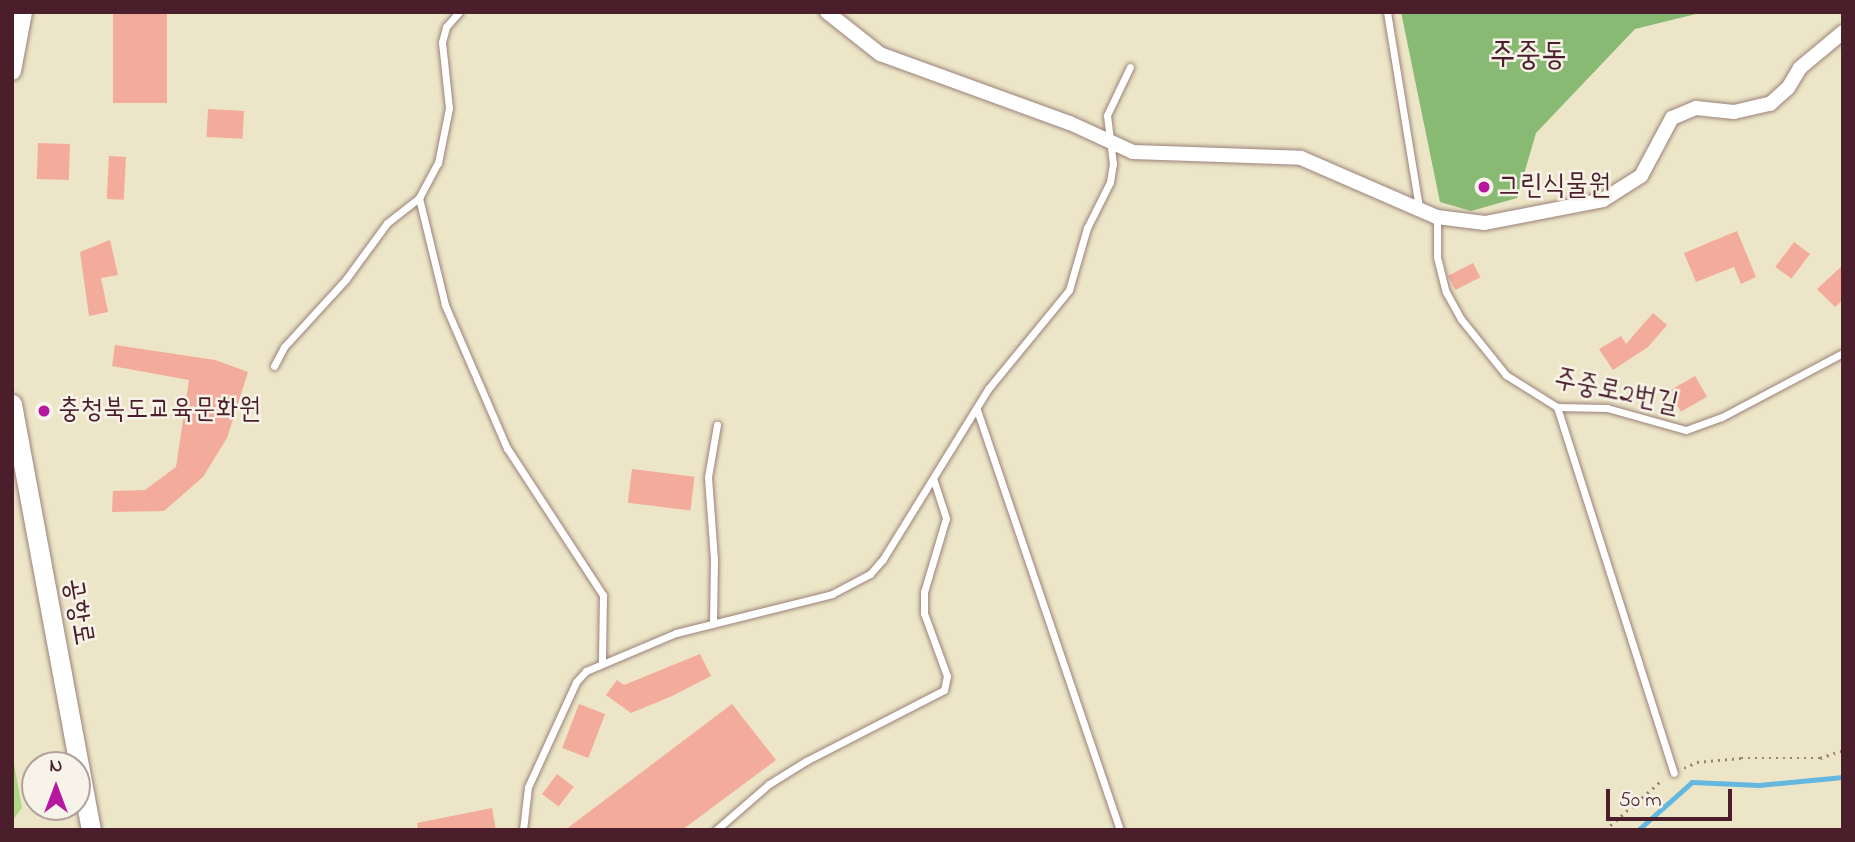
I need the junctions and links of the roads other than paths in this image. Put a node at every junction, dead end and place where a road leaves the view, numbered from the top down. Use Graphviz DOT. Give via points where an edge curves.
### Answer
graph roads {
  1 [pos="23,12"];
  2 [pos="459,12"];
  3 [pos="827,12"];
  4 [pos="1387,12"];
  5 [pos="1843,32"];
  6 [pos="1130,67"];
  7 [pos="12,71"];
  8 [pos="1107,142"];
  9 [pos="419,198"];
  10 [pos="1419,208"];
  11 [pos="1437,217"];
  12 [pos="1843,353"];
  13 [pos="274,366"];
  14 [pos="12,404"];
  15 [pos="1558,407"];
  16 [pos="977,410"];
  17 [pos="717,425"];
  18 [pos="934,480"];
  19 [pos="713,623"];
  20 [pos="602,662"];
  21 [pos="1674,773"];
  22 [pos="91,830"];
  23 [pos="523,830"];
  24 [pos="716,830"];
  25 [pos="1121,830"];
  1 -- 7 [label="street"];
  2 -- 9 [label="lane" via="446,27 442,42 449,108 445,146"];
  3 -- 8 [label="street" via="880,54 1070,123"];
  4 -- 10 [label="lane"];
  5 -- 11 [label="street" via="1800,68 1788,88 1770,104 1734,112 1696,108 1672,118 1641,176 1602,200 1485,223"];
  6 -- 8 [label="lane" via="1107,115"];
  8 -- 10 [label="street" via="1133,152 1301,158"];
  8 -- 16 [label="lane" via="1110,183 1087,228 1069,290 988,388"];
  9 -- 13 [label="lane" via="387,223 346,279 284,347"];
  9 -- 20 [label="lane" via="445,305 507,448 603,595"];
  10 -- 11 [label="street"];
  11 -- 15 [label="lane, 주중로2번길" via="1437,257 1446,292 1461,319 1506,375 1530,394"];
  12 -- 15 [label="lane, 주중로2번길" via="1722,417 1686,430 1607,408"];
  14 -- 22 [label="main road, 공항로"];
  15 -- 21 [label="lane"];
  16 -- 18 [label="lane"];
  16 -- 25 [label="lane"];
  17 -- 19 [label="lane" via="708,477"];
  18 -- 19 [label="lane" via="870,574 808,603"];
  18 -- 24 [label="lane" via="946,518 924,592 924,613 947,677 944,690 797,766"];
  19 -- 20 [label="lane"];
  20 -- 23 [label="lane" via="576,682 528,787"];
}
